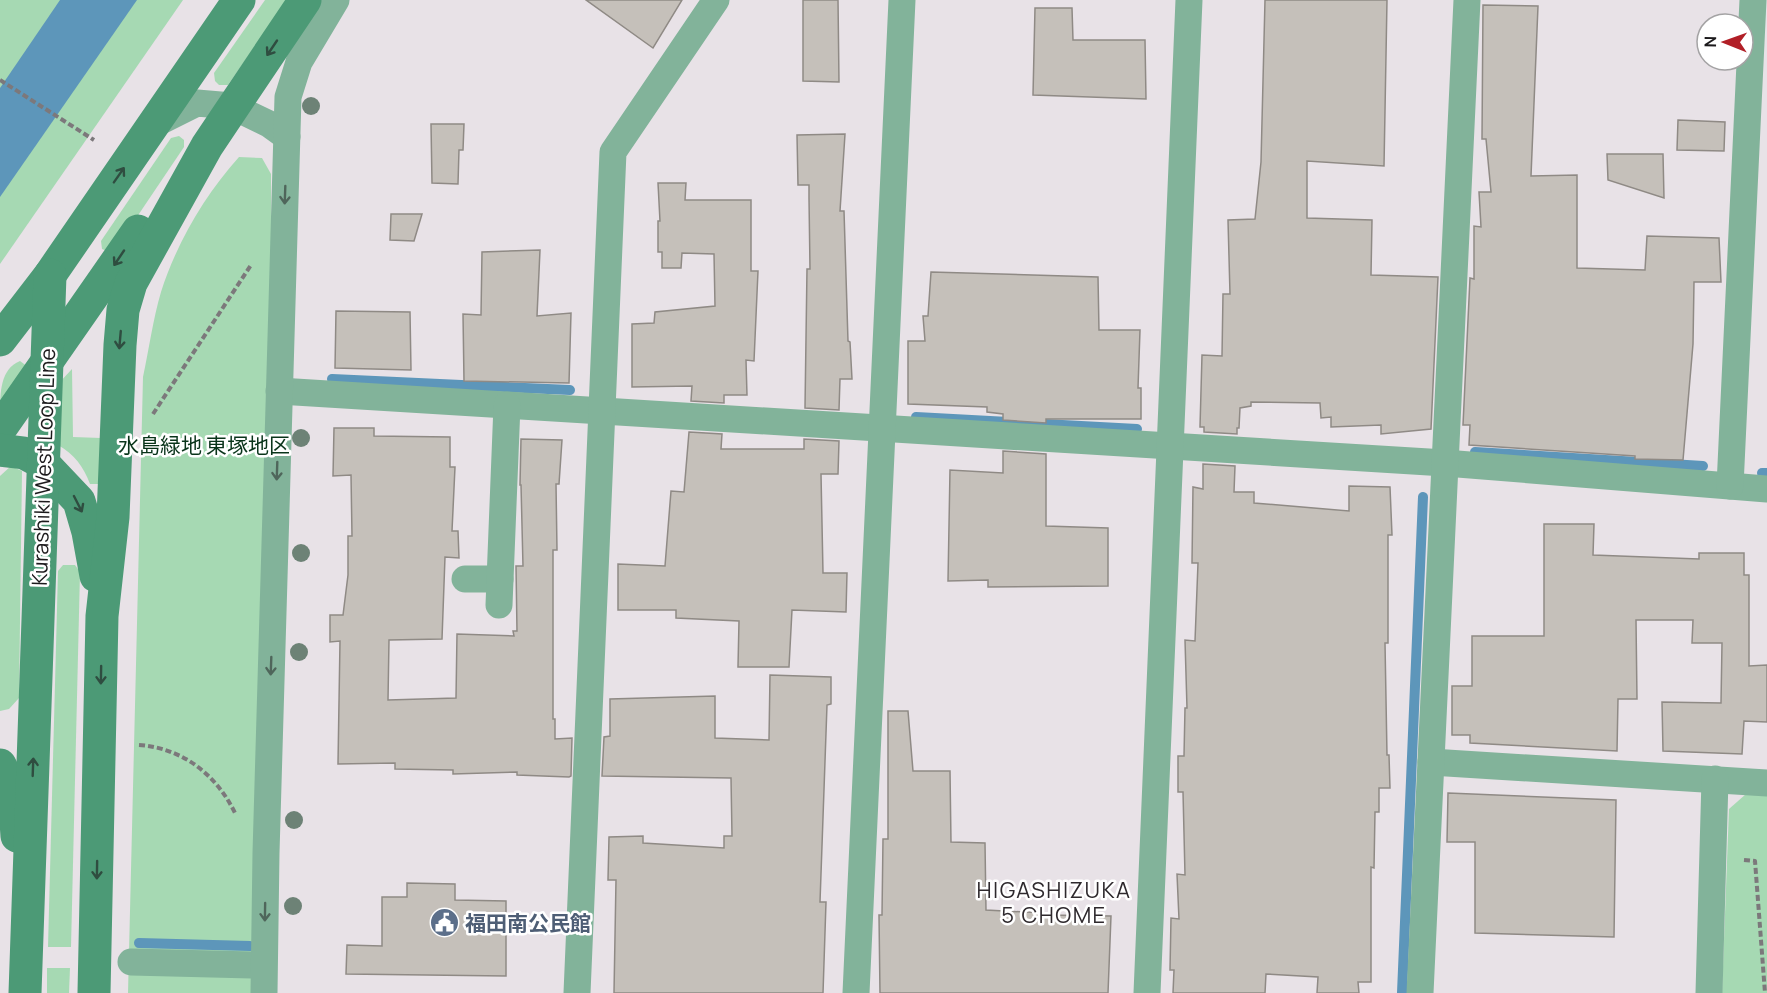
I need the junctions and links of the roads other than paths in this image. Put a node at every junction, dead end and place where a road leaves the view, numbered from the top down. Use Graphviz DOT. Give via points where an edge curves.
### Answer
graph roads {
  1 [pos="239,0"];
  2 [pos="305,0"];
  3 [pos="336,0"];
  4 [pos="716,0"];
  5 [pos="902,0"];
  6 [pos="1189,0"];
  7 [pos="1467,0"];
  8 [pos="1752,0"];
  9 [pos="232,106"];
  10 [pos="153,125"];
  11 [pos="287,137"];
  12 [pos="207,146"];
  13 [pos="50,275"];
  14 [pos="0,340"];
  15 [pos="47,364"];
  16 [pos="279,391"];
  17 [pos="507,405"];
  18 [pos="603,412"];
  19 [pos="884,428"];
  20 [pos="0,429"];
  21 [pos="1170,447"];
  22 [pos="0,450"];
  23 [pos="43,463"];
  24 [pos="1444,463"];
  25 [pos="1730,486"];
  26 [pos="1767,489"];
  27 [pos="465,579"];
  28 [pos="102,616"];
  29 [pos="1431,762"];
  30 [pos="0,765"];
  31 [pos="1715,779"];
  32 [pos="1767,783"];
  33 [pos="26,952"];
  34 [pos="131,962"];
  35 [pos="252,964"];
  36 [pos="25,993"];
  37 [pos="94,993"];
  38 [pos="264,993"];
  39 [pos="577,993"];
  40 [pos="856,993"];
  41 [pos="1147,993"];
  42 [pos="1420,993"];
  43 [pos="1709,993"];
  1 -- 10 [label="main road"];
  2 -- 9 [label="main road, one-way"];
  3 -- 11 [label="street" via="299,62 288,98"];
  4 -- 18 [label="street" via="613,152"];
  5 -- 19 [label="street"];
  6 -- 21 [label="street"];
  7 -- 24 [label="street"];
  8 -- 25 [label="street"];
  9 -- 10 [label="street" via="197,104"];
  9 -- 11 [label="street"];
  9 -- 12 [label="main road"];
  13 -- 10 [label="main road, one-way"];
  11 -- 16 [label="street, one-way"];
  12 -- 15 [label="main road, one-way" via="165,191"];
  12 -- 28 [label="main road, one-way" via="130,283 123,310 113,517"];
  13 -- 14 [label="main road"];
  13 -- 15 [label="main road, Kurashiki West Loop Line"];
  15 -- 20 [label="main road"];
  15 -- 23 [label="main road, Kurashiki West Loop Line"];
  16 -- 17 [label="street"];
  16 -- 38 [label="street, one-way"];
  17 -- 18 [label="street"];
  17 -- 27 [label="street" via="500,592"];
  18 -- 19 [label="street"];
  18 -- 39 [label="street"];
  19 -- 21 [label="street"];
  19 -- 40 [label="street"];
  21 -- 24 [label="street"];
  21 -- 41 [label="street"];
  22 -- 23 [label="main road" via="24,453"];
  23 -- 28 [label="main road, one-way" via="79,501"];
  33 -- 23 [label="main road, Kurashiki West Loop Line, one-way"];
  24 -- 25 [label="street"];
  24 -- 29 [label="street"];
  25 -- 26 [label="street"];
  28 -- 37 [label="main road, one-way"];
  29 -- 31 [label="street"];
  29 -- 42 [label="street"];
  30 -- 33 [label="main road" via="16,822"];
  31 -- 32 [label="street"];
  31 -- 43 [label="street"];
  33 -- 36 [label="main road, Kurashiki West Loop Line"];
  34 -- 35 [label="street"];
}
